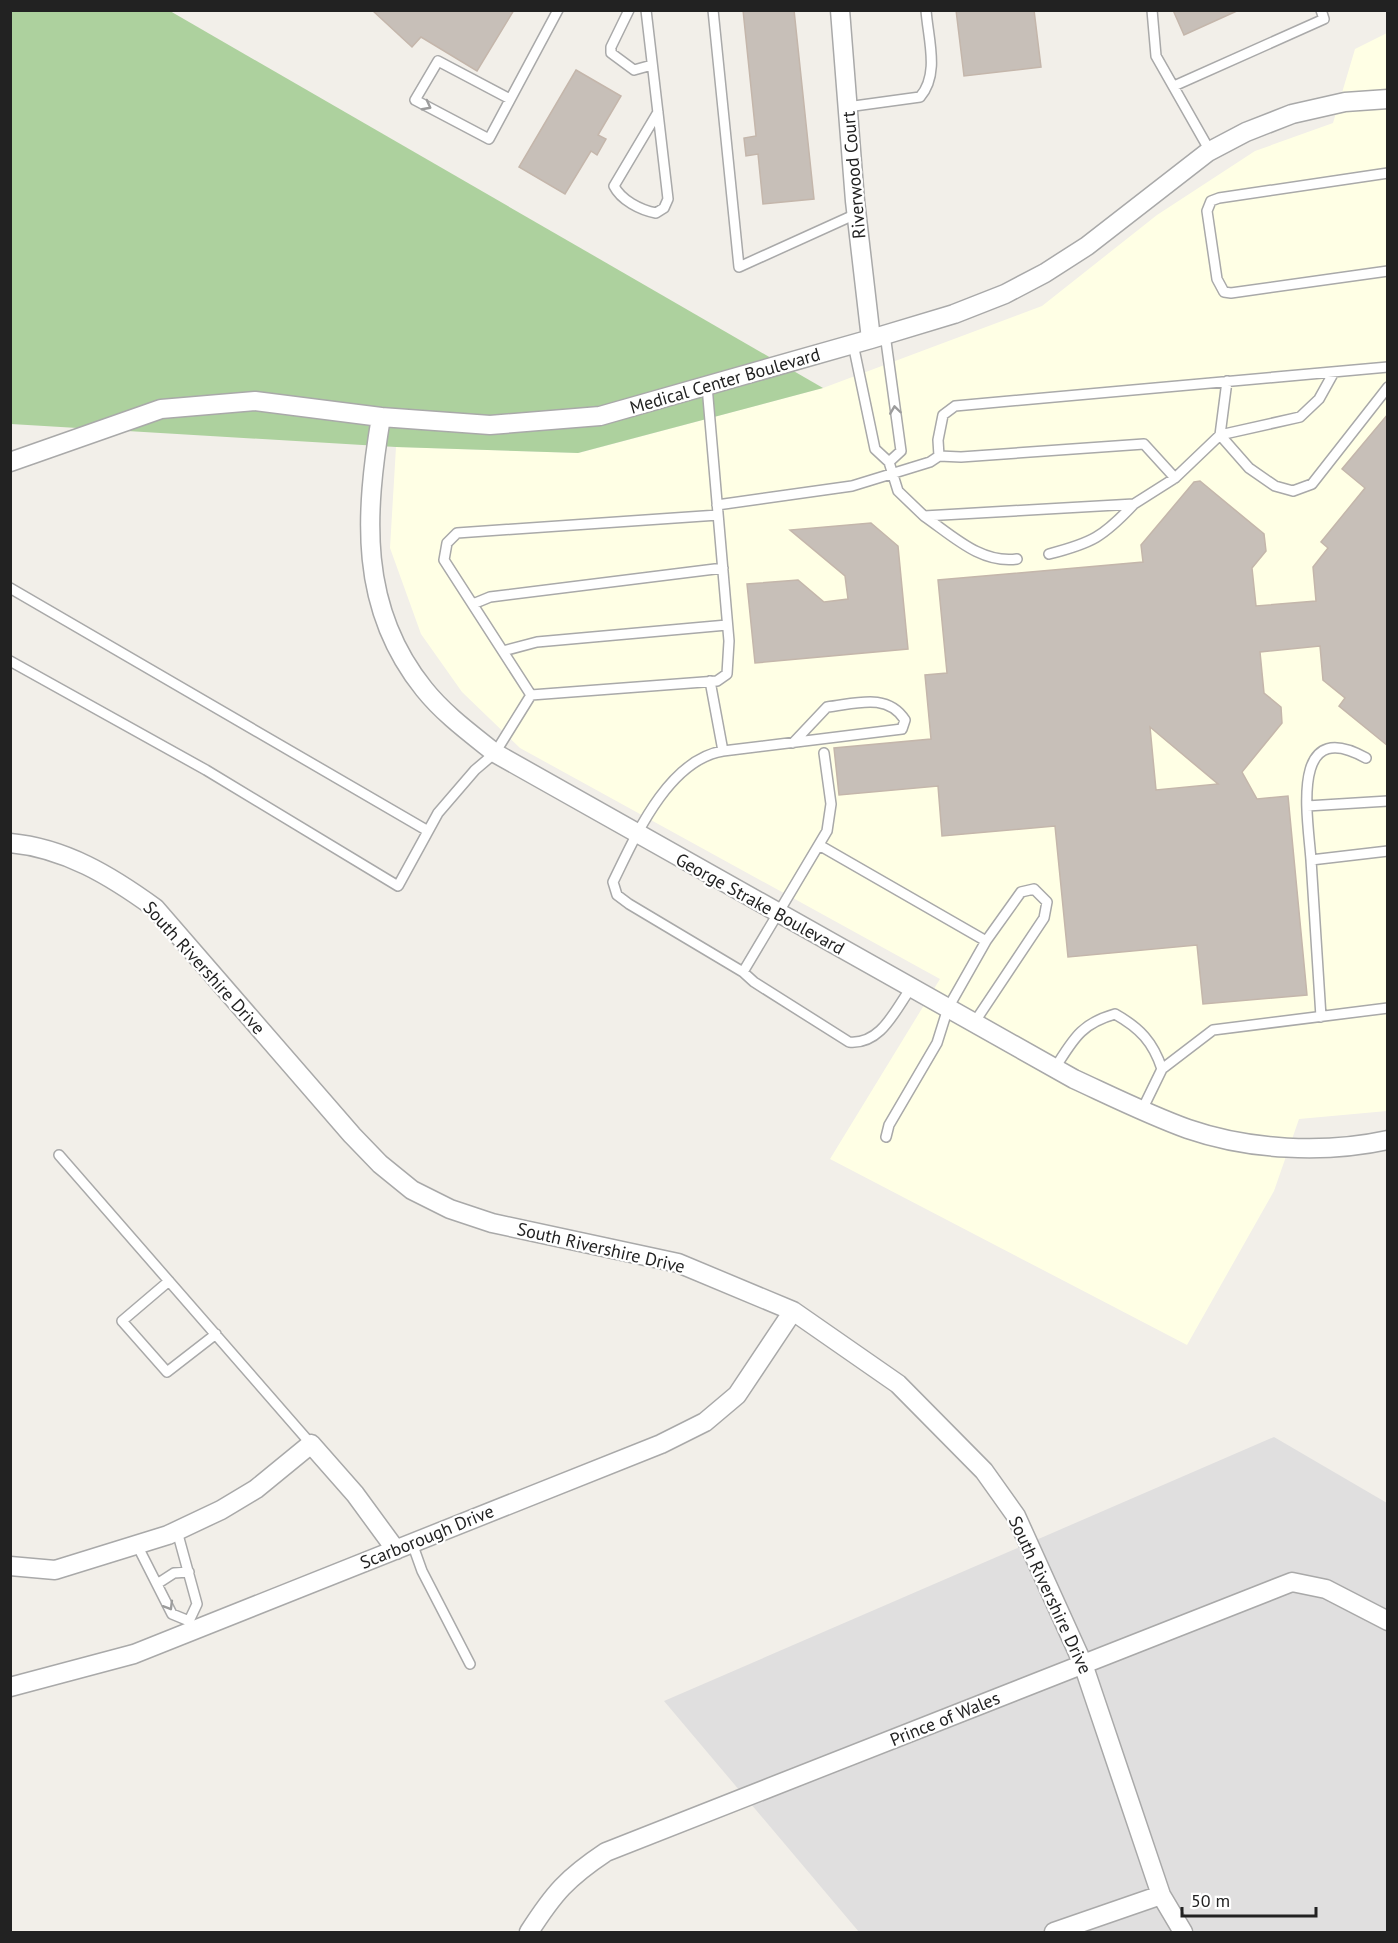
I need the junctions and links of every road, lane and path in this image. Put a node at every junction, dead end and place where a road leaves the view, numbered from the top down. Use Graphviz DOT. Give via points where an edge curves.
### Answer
graph roads {
  1 [pos="558,10"];
  2 [pos="630,10"];
  3 [pos="646,10"];
  4 [pos="713,10"];
  5 [pos="840,10"];
  6 [pos="926,10"];
  7 [pos="1152,10"];
  8 [pos="1321,10"];
  9 [pos="652,65"];
  10 [pos="1174,86"];
  11 [pos="510,99"];
  12 [pos="1388,99"];
  13 [pos="847,107"];
  14 [pos="658,112"];
  15 [pos="1210,151"];
  16 [pos="1388,174"];
  17 [pos="856,214"];
  18 [pos="1388,272"];
  19 [pos="878,337"];
  20 [pos="853,344"];
  21 [pos="1388,367"];
  22 [pos="1334,372"];
  23 [pos="1227,381"];
  24 [pos="706,386"];
  25 [pos="1388,387"];
  26 [pos="381,417"];
  27 [pos="1220,435"];
  28 [pos="939,456"];
  29 [pos="10,462"];
  30 [pos="889,462"];
  31 [pos="891,474"];
  32 [pos="1175,478"];
  33 [pos="1134,504"];
  34 [pos="717,505"];
  35 [pos="718,516"];
  36 [pos="924,516"];
  37 [pos="1049,554"];
  38 [pos="1017,559"];
  39 [pos="723,568"];
  40 [pos="10,588"];
  41 [pos="473,604"];
  42 [pos="727,625"];
  43 [pos="503,651"];
  44 [pos="10,661"];
  45 [pos="710,681"];
  46 [pos="531,695"];
  47 [pos="793,742"];
  48 [pos="723,751"];
  49 [pos="495,753"];
  50 [pos="824,753"];
  51 [pos="1366,758"];
  52 [pos="1388,801"];
  53 [pos="1307,806"];
  54 [pos="428,831"];
  55 [pos="636,834"];
  56 [pos="10,843"];
  57 [pos="819,844"];
  58 [pos="1388,851"];
  59 [pos="1311,860"];
  60 [pos="779,914"];
  61 [pos="986,941"];
  62 [pos="743,972"];
  63 [pos="911,988"];
  64 [pos="948,1008"];
  65 [pos="1388,1008"];
  66 [pos="1321,1017"];
  67 [pos="974,1023"];
  68 [pos="1055,1068"];
  69 [pos="1162,1069"];
  70 [pos="1142,1110"];
  71 [pos="886,1137"];
  72 [pos="1388,1140"];
  73 [pos="59,1155"];
  74 [pos="169,1281"];
  75 [pos="792,1311"];
  76 [pos="216,1334"];
  77 [pos="311,1443"];
  78 [pos="177,1531"];
  79 [pos="137,1545"];
  80 [pos="404,1547"];
  81 [pos="10,1566"];
  82 [pos="189,1572"];
  83 [pos="157,1584"];
  84 [pos="1388,1622"];
  85 [pos="191,1626"];
  86 [pos="470,1664"];
  87 [pos="1083,1664"];
  88 [pos="10,1688"];
  89 [pos="1161,1895"];
  90 [pos="529,1932"];
  91 [pos="1054,1932"];
  92 [pos="1183,1932"];
  1 -- 11 [label="lane"];
  2 -- 9 [label="lane" via="611,53 634,70"];
  3 -- 9 [label="lane"];
  4 -- 17 [label="lane" via="739,267"];
  5 -- 13 [label="street, Riverwood Court"];
  6 -- 13 [label="lane" via="932,75 928,88 920,97"];
  7 -- 10 [label="lane" via="1156,56"];
  8 -- 10 [label="lane" via="1324,19"];
  9 -- 14 [label="lane"];
  10 -- 15 [label="lane"];
  11 -- 11 [label="lane, one-way" via="438,60 415,100 489,139"];
  12 -- 15 [label="street, Medical Center Boulevard" via="1345,102 1292,114"];
  13 -- 17 [label="street, Riverwood Court"];
  14 -- 14 [label="lane" via="668,199 656,213 618,195 614,186"];
  15 -- 19 [label="street, Medical Center Boulevard" via="1087,246 1045,273 954,314"];
  16 -- 18 [label="lane" via="1219,198 1211,201 1207,211 1216,279 1224,292"];
  17 -- 19 [label="street, Riverwood Court"];
  19 -- 20 [label="street, Medical Center Boulevard"];
  30 -- 19 [label="lane, one-way" via="901,451"];
  20 -- 24 [label="street, Medical Center Boulevard"];
  20 -- 30 [label="lane" via="874,449"];
  21 -- 22 [label="lane"];
  22 -- 23 [label="lane"];
  22 -- 27 [label="lane" via="1319,399 1300,417"];
  23 -- 27 [label="lane"];
  23 -- 28 [label="lane" via="955,406 943,415"];
  24 -- 26 [label="street, Medical Center Boulevard" via="600,416 490,425"];
  24 -- 34 [label="lane"];
  25 -- 27 [label="lane" via="1312,484 1293,491 1275,486 1249,468"];
  26 -- 29 [label="street, Medical Center Boulevard" via="255,401 161,408"];
  26 -- 49 [label="street, George Strake Boulevard" via="370,483 369,528 373,579 383,615 403,659 424,689 455,722"];
  27 -- 32 [label="lane"];
  28 -- 31 [label="lane"];
  28 -- 32 [label="lane" via="1144,444"];
  30 -- 31 [label="lane"];
  31 -- 34 [label="lane" via="852,486"];
  31 -- 36 [label="lane" via="898,491"];
  32 -- 33 [label="lane"];
  33 -- 36 [label="lane"];
  33 -- 37 [label="lane" via="1112,527 1086,544"];
  34 -- 35 [label="lane"];
  35 -- 39 [label="lane"];
  35 -- 41 [label="lane" via="457,533 447,543 444,560"];
  36 -- 38 [label="lane" via="976,553 1000,561"];
  39 -- 41 [label="lane" via="490,597"];
  39 -- 42 [label="lane"];
  40 -- 54 [label="lane"];
  41 -- 43 [label="lane"];
  42 -- 43 [label="lane" via="537,642"];
  42 -- 45 [label="lane" via="728,674"];
  43 -- 46 [label="lane"];
  44 -- 54 [label="lane" via="206,770 398,886"];
  45 -- 46 [label="lane"];
  45 -- 48 [label="lane"];
  46 -- 49 [label="lane"];
  47 -- 47 [label="lane" via="902,729 905,720 897,708 880,702 827,707"];
  47 -- 48 [label="lane"];
  48 -- 55 [label="lane" via="707,754 672,782"];
  49 -- 54 [label="lane" via="438,813"];
  49 -- 55 [label="street, George Strake Boulevard"];
  50 -- 57 [label="lane" via="831,804 827,831"];
  51 -- 53 [label="lane" via="1335,747 1312,759"];
  52 -- 53 [label="lane"];
  53 -- 59 [label="lane"];
  55 -- 60 [label="street, George Strake Boulevard"];
  55 -- 62 [label="lane" via="613,882 617,895"];
  56 -- 75 [label="street, South Rivershire Drive" via="51,851 86,864 155,908 352,1135 412,1190 450,1209 492,1223 678,1263"];
  57 -- 60 [label="lane"];
  57 -- 61 [label="lane"];
  58 -- 59 [label="lane"];
  59 -- 66 [label="lane"];
  60 -- 62 [label="lane"];
  60 -- 63 [label="street, George Strake Boulevard"];
  61 -- 64 [label="lane"];
  61 -- 67 [label="lane" via="1021,892 1034,889 1047,902 1044,918"];
  62 -- 63 [label="lane" via="849,1042 862,1043 878,1035"];
  63 -- 64 [label="street, George Strake Boulevard"];
  64 -- 67 [label="street, George Strake Boulevard"];
  64 -- 71 [label="lane" via="937,1043 889,1125"];
  65 -- 66 [label="lane"];
  66 -- 69 [label="lane" via="1213,1030"];
  67 -- 68 [label="street, George Strake Boulevard"];
  68 -- 69 [label="lane" via="1079,1031 1115,1014 1136,1026 1155,1047"];
  68 -- 70 [label="street, George Strake Boulevard"];
  69 -- 70 [label="lane"];
  70 -- 72 [label="street, George Strake Boulevard" via="1187,1129 1232,1141 1329,1148"];
  73 -- 74 [label="lane"];
  74 -- 76 [label="lane"];
  74 -- 76 [label="lane" via="122,1321 167,1372"];
  75 -- 80 [label="street, Scarborough Drive" via="737,1395 705,1422 661,1444"];
  75 -- 87 [label="street, South Rivershire Drive" via="898,1384 984,1471 1016,1516"];
  76 -- 77 [label="lane"];
  77 -- 78 [label="street" via="256,1489"];
  77 -- 80 [label="street"];
  78 -- 79 [label="street"];
  78 -- 82 [label="lane"];
  79 -- 81 [label="street" via="55,1570"];
  79 -- 83 [label="lane"];
  80 -- 85 [label="street, Scarborough Drive"];
  80 -- 86 [label="lane" via="422,1571"];
  82 -- 83 [label="lane" via="174,1573"];
  82 -- 85 [label="lane" via="197,1604"];
  83 -- 85 [label="lane, one-way" via="172,1614"];
  84 -- 87 [label="street, Prince of Wales" via="1326,1589 1292,1582"];
  85 -- 88 [label="street, Scarborough Drive" via="134,1654"];
  87 -- 89 [label="street, South Rivershire Drive"];
  87 -- 90 [label="street, Prince of Wales" via="606,1852 553,1894"];
  89 -- 91 [label="street"];
  89 -- 92 [label="street, South Rivershire Drive"];
}
